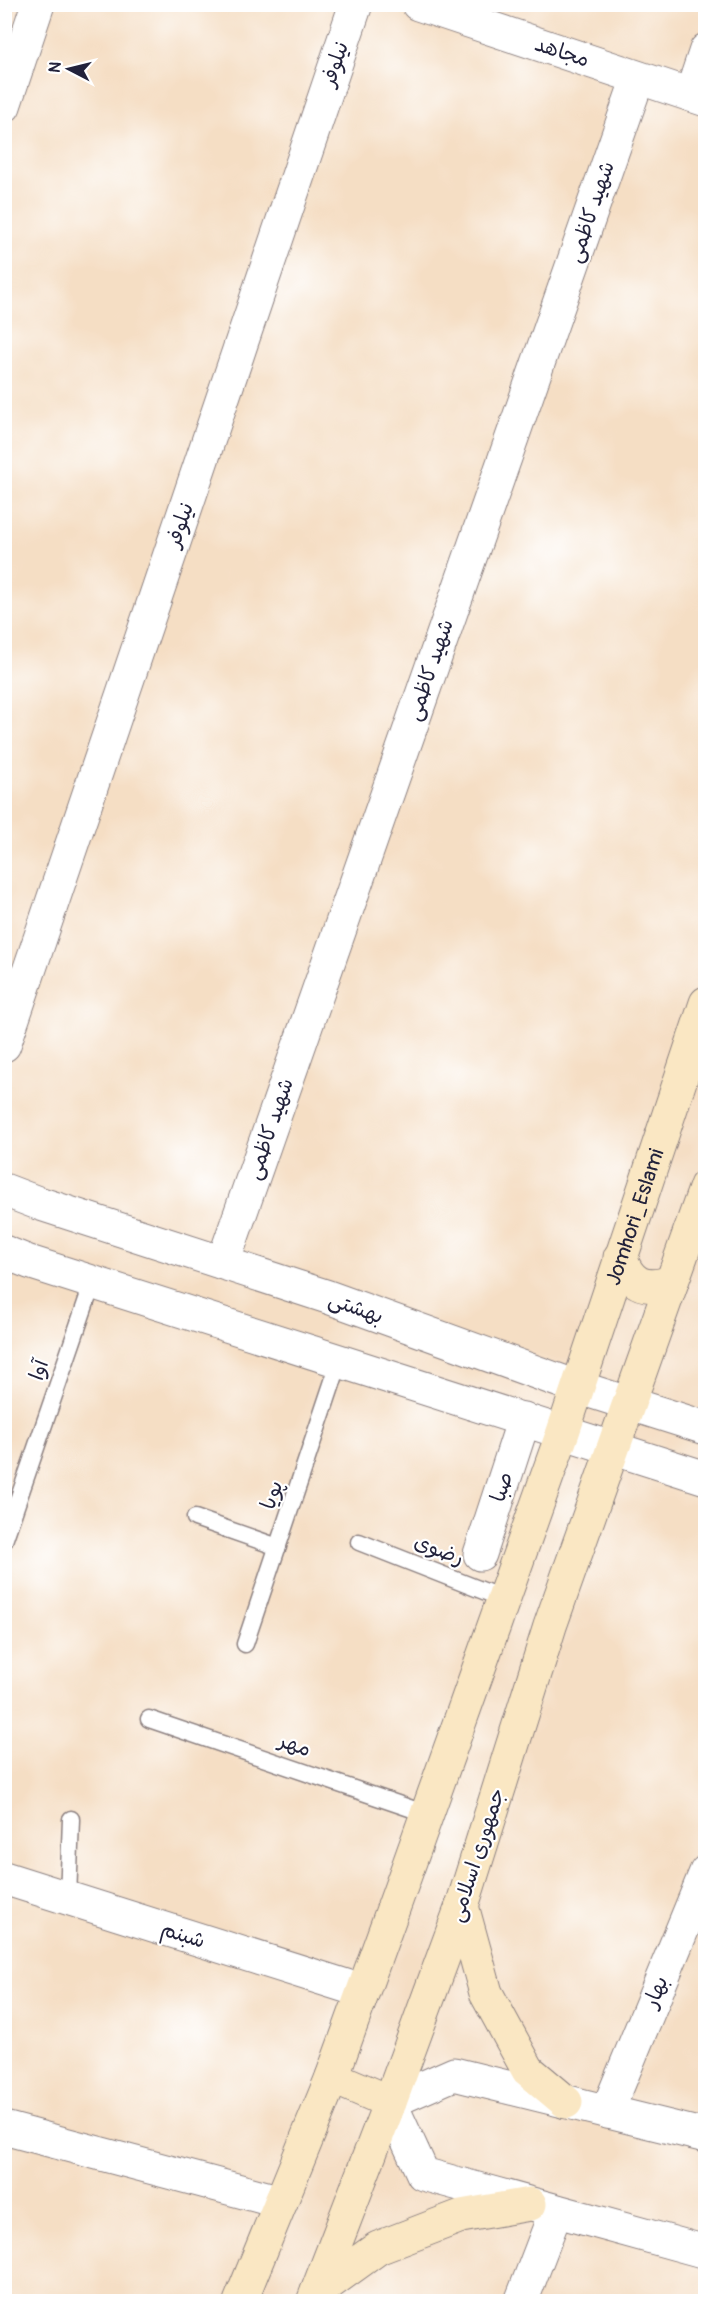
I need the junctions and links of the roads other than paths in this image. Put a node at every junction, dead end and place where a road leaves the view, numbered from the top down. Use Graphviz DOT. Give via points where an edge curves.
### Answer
graph roads {
  1 [pos="38,4"];
  2 [pos="356,4"];
  3 [pos="418,4"];
  4 [pos="705,50"];
  5 [pos="638,78"];
  6 [pos="698,98"];
  7 [pos="4,106"];
  8 [pos="705,1003"];
  9 [pos="4,1045"];
  10 [pos="705,1186"];
  11 [pos="4,1190"];
  12 [pos="4,1252"];
  13 [pos="621,1257"];
  14 [pos="223,1263"];
  15 [pos="93,1282"];
  16 [pos="671,1282"];
  17 [pos="408,1326"];
  18 [pos="340,1360"];
  19 [pos="387,1375"];
  20 [pos="577,1387"];
  21 [pos="627,1404"];
  22 [pos="524,1419"];
  23 [pos="705,1428"];
  24 [pos="563,1432"];
  25 [pos="612,1448"];
  26 [pos="705,1478"];
  27 [pos="195,1518"];
  28 [pos="4,1541"];
  29 [pos="359,1542"];
  30 [pos="278,1547"];
  31 [pos="480,1554"];
  32 [pos="504,1599"];
  33 [pos="550,1626"];
  34 [pos="245,1644"];
  35 [pos="149,1719"];
  36 [pos="427,1814"];
  37 [pos="71,1819"];
  38 [pos="705,1872"];
  39 [pos="4,1878"];
  40 [pos="68,1898"];
  41 [pos="462,1906"];
  42 [pos="362,1991"];
  43 [pos="332,2077"];
  44 [pos="390,2102"];
  45 [pos="566,2102"];
  46 [pos="607,2112"];
  47 [pos="4,2127"];
  48 [pos="705,2136"];
  49 [pos="281,2202"];
  50 [pos="543,2207"];
  51 [pos="705,2252"];
  52 [pos="315,2297"];
  53 [pos="240,2301"];
  54 [pos="521,2301"];
  1 -- 7 [label="street"];
  2 -- 9 [label="street, نیلوفر"];
  3 -- 5 [label="street, مجاهد"];
  4 -- 6 [label="street"];
  5 -- 6 [label="street, مجاهد"];
  5 -- 14 [label="street, شهید کاظمی"];
  8 -- 13 [label="main road, Jomhori_Eslami"];
  10 -- 16 [label="main road"];
  11 -- 14 [label="street, بهشتی"];
  12 -- 15 [label="street"];
  13 -- 16 [label="main road" via="626,1273 639,1284 655,1287"];
  13 -- 20 [label="main road, Jomhori_Eslami"];
  14 -- 17 [label="street, بهشتی"];
  15 -- 18 [label="street"];
  15 -- 28 [label="lane, آوا"];
  16 -- 21 [label="main road"];
  17 -- 19 [label="street" via="408,1355 400,1367"];
  17 -- 20 [label="street, بهشتی"];
  18 -- 19 [label="street"];
  18 -- 30 [label="lane, پویا"];
  19 -- 22 [label="street"];
  20 -- 21 [label="street, بهشتی"];
  20 -- 24 [label="main road, Jomhori_Eslami"];
  21 -- 23 [label="street, بهشتی"];
  21 -- 25 [label="main road, جمهوری اسلامی"];
  22 -- 24 [label="street"];
  22 -- 31 [label="street, صبا"];
  24 -- 25 [label="street"];
  24 -- 32 [label="main road"];
  25 -- 26 [label="street"];
  25 -- 33 [label="main road, جمهوری اسلامی"];
  27 -- 30 [label="lane"];
  29 -- 32 [label="lane, رضوی"];
  30 -- 34 [label="lane, پویا"];
  32 -- 33 [label="main road" via="519,1596 534,1600 546,1611"];
  32 -- 36 [label="main road"];
  33 -- 41 [label="main road, جمهوری اسلامی"];
  35 -- 36 [label="lane, مهر"];
  36 -- 42 [label="main road"];
  37 -- 40 [label="lane"];
  38 -- 46 [label="street, بهار"];
  39 -- 40 [label="street, شبنم"];
  40 -- 42 [label="street, شبنم"];
  41 -- 44 [label="main road, جمهوری اسلامی"];
  41 -- 45 [label="main road" via="486,1993 528,2070"];
  42 -- 43 [label="main road"];
  43 -- 44 [label="main road"];
  43 -- 49 [label="main road"];
  44 -- 45 [label="street" via="454,2073"];
  44 -- 50 [label="street" via="423,2174"];
  44 -- 52 [label="main road, جمهوری اسلامی"];
  45 -- 46 [label="street"];
  46 -- 48 [label="street"];
  47 -- 49 [label="street"];
  49 -- 53 [label="main road"];
  50 -- 51 [label="street"];
  50 -- 52 [label="main road" via="461,2216 378,2248"];
  50 -- 54 [label="street"];
}
